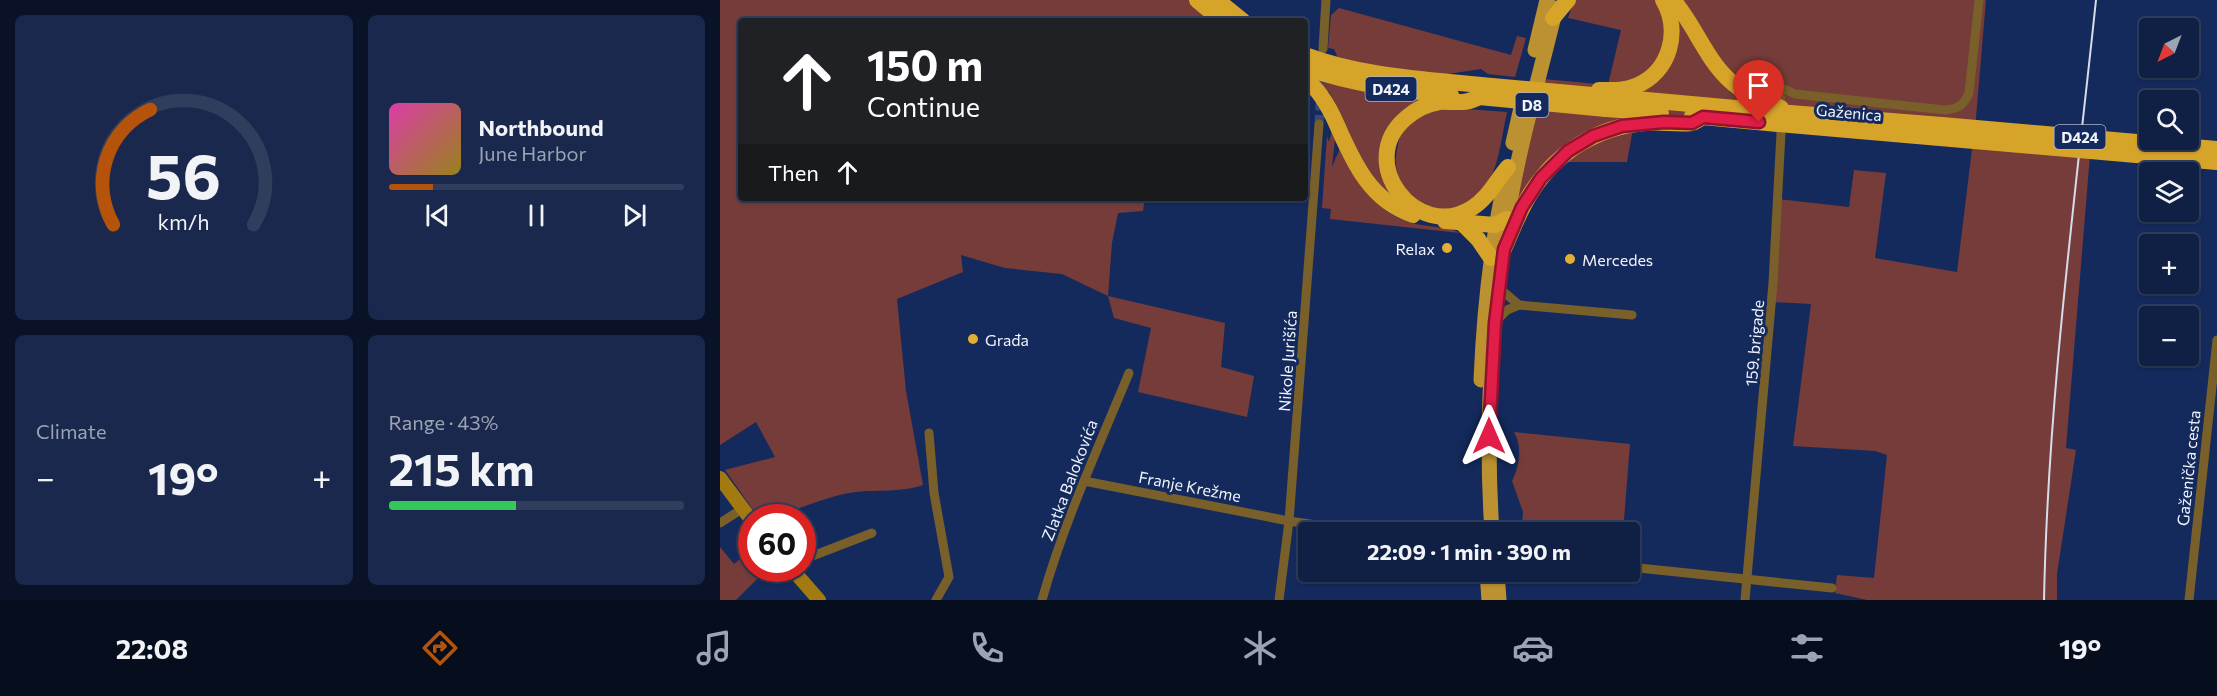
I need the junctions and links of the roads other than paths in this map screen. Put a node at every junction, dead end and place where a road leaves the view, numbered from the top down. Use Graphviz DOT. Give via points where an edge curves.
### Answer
graph roads {
  1 [pos="1197,0"];
  2 [pos="1217,0"];
  3 [pos="1326,0"];
  4 [pos="1547,0"];
  5 [pos="1558,0"];
  6 [pos="1568,0"];
  7 [pos="1663,0"];
  8 [pos="1673,0"];
  9 [pos="1979,0"];
  10 [pos="1218,18"];
  11 [pos="1240,18"];
  12 [pos="1553,18"];
  13 [pos="1323,49"];
  14 [pos="1308,56"];
  15 [pos="1308,69"];
  16 [pos="1308,82"];
  17 [pos="1480,91"];
  18 [pos="1561,92"];
  19 [pos="1790,113"];
  20 [pos="1703,117"];
  21 [pos="1319,124"];
  22 [pos="2217,149"];
  23 [pos="2217,162"];
  24 [pos="1508,167"];
  25 [pos="1461,222"];
  26 [pos="1501,222"];
  27 [pos="1498,254"];
  28 [pos="1499,288"];
  29 [pos="1519,305"];
  30 [pos="1632,315"];
  31 [pos="1495,323"];
  32 [pos="2217,340"];
  33 [pos="1129,373"];
  34 [pos="929,433"];
  35 [pos="720,478"];
  36 [pos="1084,482"];
  37 [pos="738,504"];
  38 [pos="738,512"];
  39 [pos="1289,521"];
  40 [pos="1298,522"];
  41 [pos="1482,522"];
  42 [pos="1492,522"];
  43 [pos="720,523"];
  44 [pos="872,532"];
  45 [pos="816,554"];
  46 [pos="1640,568"];
  47 [pos="1747,579"];
  48 [pos="803,582"];
  49 [pos="1493,582"];
  50 [pos="1497,582"];
  51 [pos="1833,588"];
  52 [pos="819,600"];
  53 [pos="936,600"];
  54 [pos="1042,600"];
  55 [pos="1279,600"];
  56 [pos="1489,600"];
  57 [pos="1500,600"];
  58 [pos="1745,600"];
  59 [pos="2189,600"];
  1 -- 10 [label="highway"];
  2 -- 11 [label="highway"];
  3 -- 13 [label="street"];
  4 -- 24 [label="main road, D8"];
  5 -- 12 [label="main road, D8"];
  6 -- 12 [label="highway"];
  7 -- 18 [label="highway" via="1673,28 1668,55 1652,76 1627,89 1571,88"];
  8 -- 19 [label="highway, bridge" via="1718,67 1738,88"];
  9 -- 47 [label="street, 159. brigade" via="1968,93 1956,109 1795,94 1780,87 1773,292"];
  12 -- 26 [label="main road, D8"];
  14 -- 17 [label="highway, D424" via="1331,65"];
  15 -- 17 [label="highway, D424" via="1382,88"];
  16 -- 25 [label="highway" via="1331,111 1363,178 1377,194 1415,216"];
  17 -- 18 [label="highway, Gaženica / D424, bridge"];
  17 -- 20 [label="highway, Gaženica / D424, bridge"];
  17 -- 24 [label="highway" via="1469,103 1440,102 1405,118 1386,155 1391,179 1407,203 1420,211 1449,216 1471,209 1484,199"];
  18 -- 19 [label="highway, Gaženica / D424, bridge"];
  19 -- 22 [label="highway, Gaženica / D424, bridge"];
  20 -- 23 [label="highway, Gaženica / D424, bridge"];
  20 -- 27 [label="highway" via="1692,123 1622,126 1580,143 1556,162 1531,191"];
  21 -- 39 [label="street, Nikole Jurišića"];
  24 -- 26 [label="main road, D8"];
  25 -- 26 [label="highway"];
  25 -- 27 [label="highway"];
  26 -- 27 [label="main road, D8"];
  27 -- 28 [label="main road, D8"];
  27 -- 41 [label="main road, D8" via="1483,333 1479,420"];
  28 -- 29 [label="street"];
  28 -- 31 [label="main road, D8"];
  29 -- 30 [label="street"];
  29 -- 31 [label="street" via="1507,310"];
  31 -- 42 [label="main road, D8" via="1489,406"];
  32 -- 59 [label="street, Gaženička cesta"];
  33 -- 36 [label="street, Zlatka Balokovića"];
  34 -- 53 [label="street" via="934,493 949,577"];
  35 -- 37 [label="main road"];
  36 -- 39 [label="street, Franje Krežme"];
  36 -- 54 [label="street, Zlatka Balokovića"];
  38 -- 43 [label="street"];
  39 -- 40 [label="street, Franje Krežme"];
  39 -- 55 [label="street, Nikole Jurišića"];
  44 -- 45 [label="street"];
  46 -- 47 [label="street"];
  47 -- 51 [label="street"];
  47 -- 58 [label="street, 159. brigade"];
  48 -- 52 [label="main road"];
  49 -- 56 [label="main road"];
  50 -- 57 [label="main road"];
}
